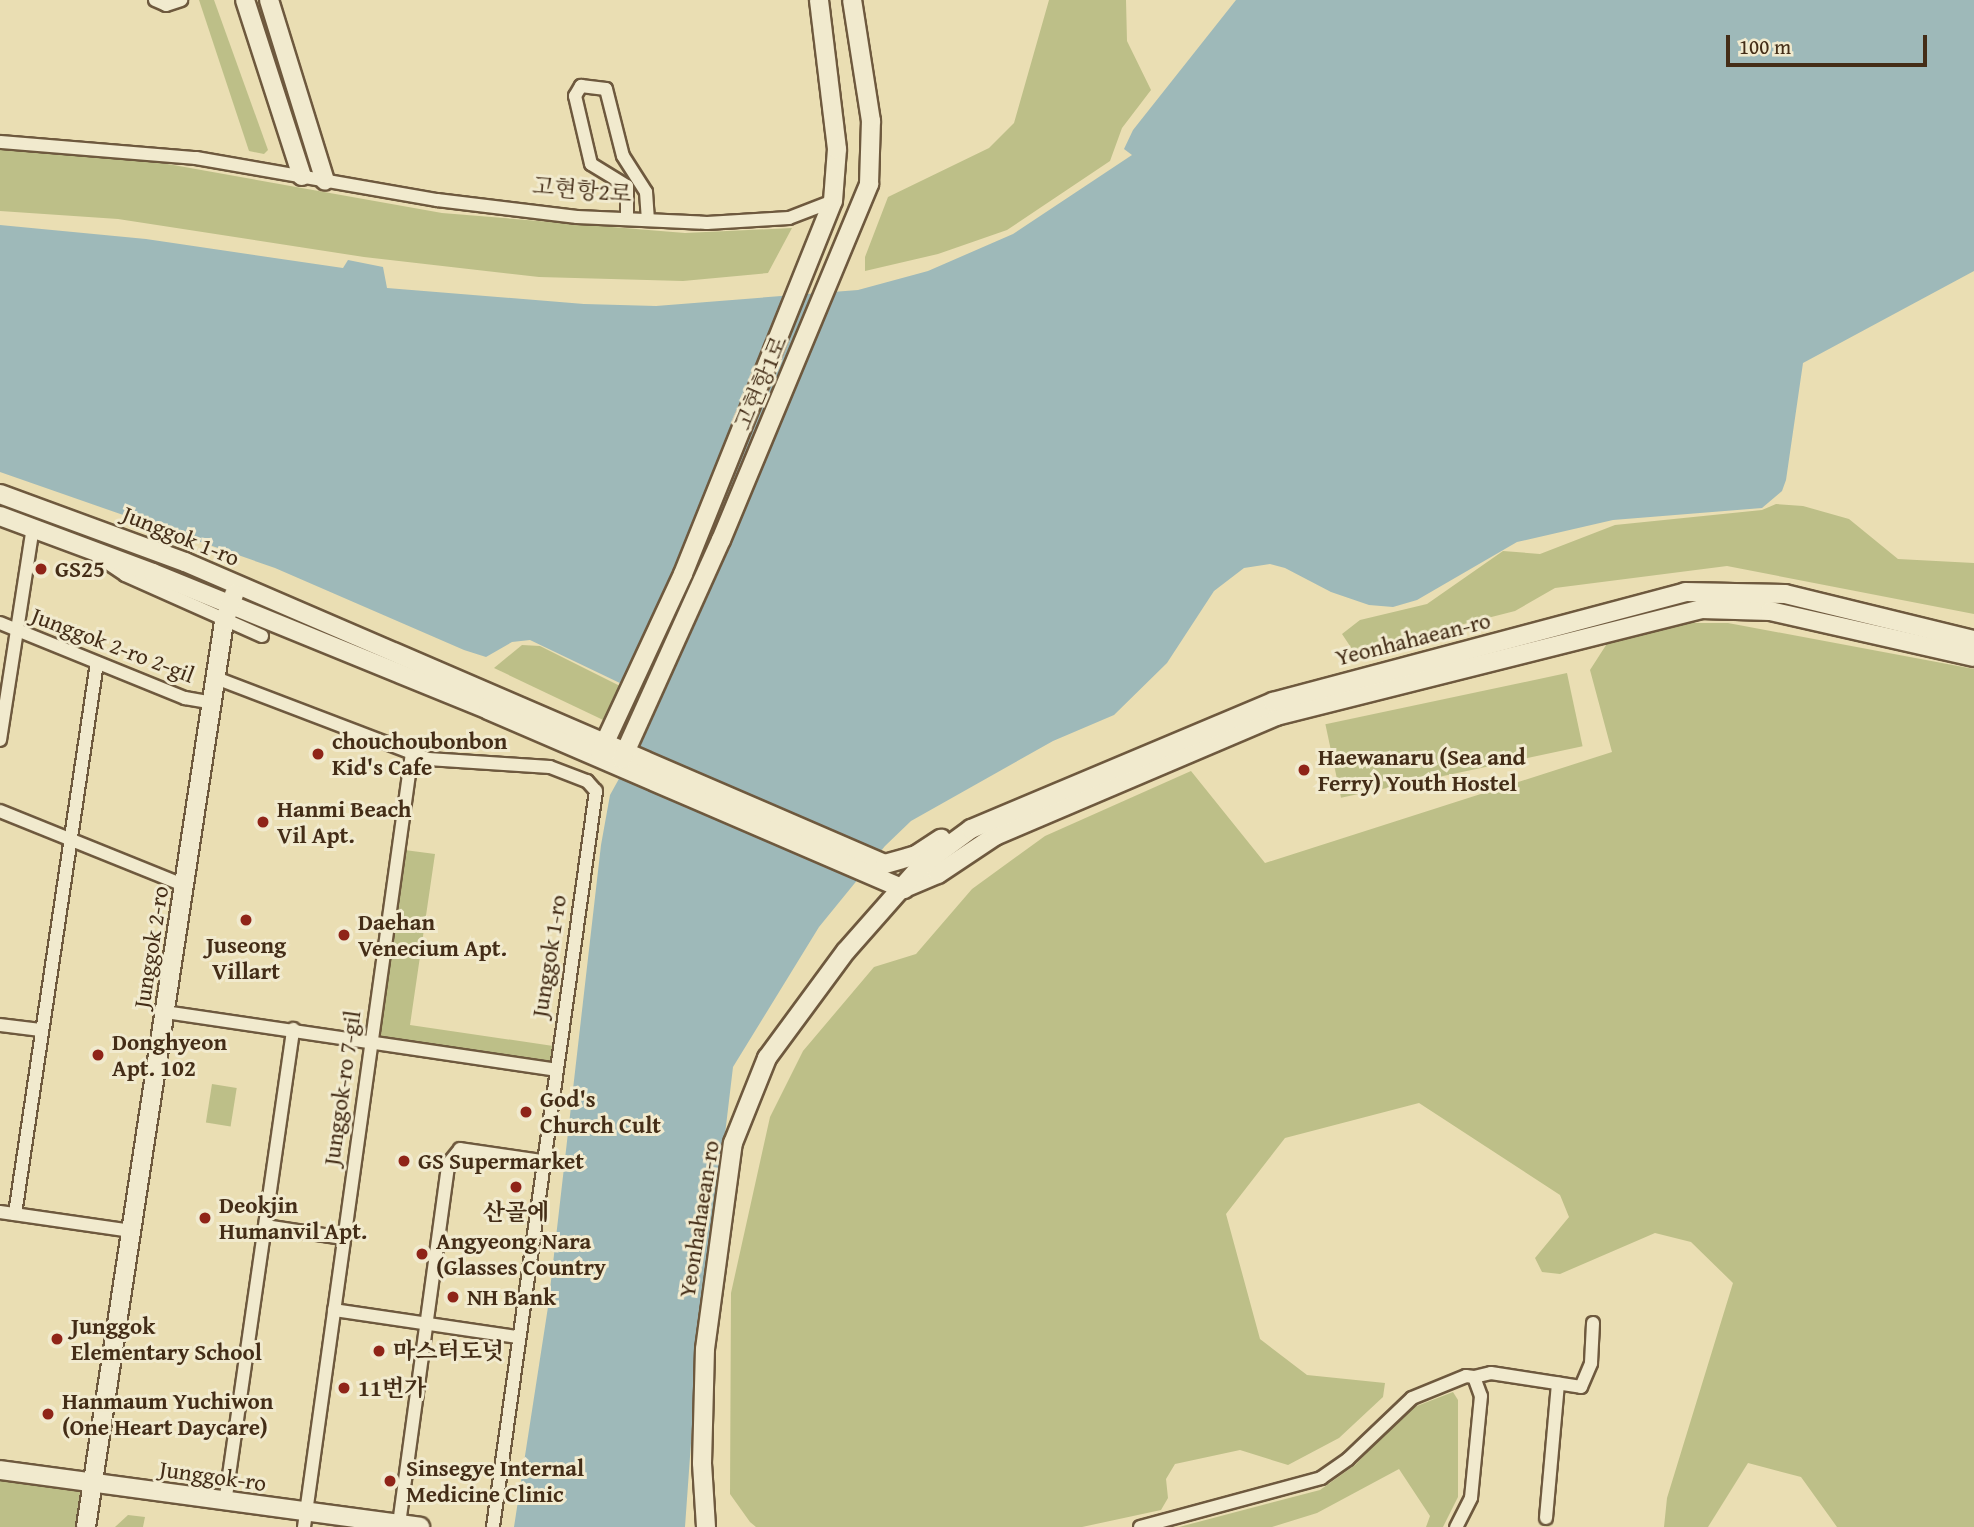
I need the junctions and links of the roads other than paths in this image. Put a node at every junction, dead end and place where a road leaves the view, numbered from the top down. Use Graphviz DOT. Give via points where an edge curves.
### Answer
graph roads {
  1 [pos="155,0"];
  2 [pos="181,0"];
  3 [pos="245,0"];
  4 [pos="268,0"];
  5 [pos="818,0"];
  6 [pos="852,0"];
  7 [pos="0,142"];
  8 [pos="302,176"];
  9 [pos="325,181"];
  10 [pos="833,201"];
  11 [pos="627,219"];
  12 [pos="648,220"];
  13 [pos="0,494"];
  14 [pos="0,516"];
  15 [pos="33,528"];
  16 [pos="238,585"];
  17 [pos="227,613"];
  18 [pos="0,623"];
  19 [pos="16,630"];
  20 [pos="262,636"];
  21 [pos="1974,640"];
  22 [pos="1974,657"];
  23 [pos="97,663"];
  24 [pos="414,671"];
  25 [pos="216,678"];
  26 [pos="212,703"];
  27 [pos="1,719"];
  28 [pos="0,740"];
  29 [pos="601,752"];
  30 [pos="412,753"];
  31 [pos="622,759"];
  32 [pos="0,811"];
  33 [pos="971,830"];
  34 [pos="71,842"];
  35 [pos="186,886"];
  36 [pos="904,889"];
  37 [pos="165,1012"];
  38 [pos="0,1025"];
  39 [pos="293,1029"];
  40 [pos="41,1030"];
  41 [pos="369,1041"];
  42 [pos="557,1070"];
  43 [pos="542,1161"];
  44 [pos="0,1212"];
  45 [pos="15,1214"];
  46 [pos="265,1226"];
  47 [pos="132,1231"];
  48 [pos="343,1238"];
  49 [pos="334,1311"];
  50 [pos="1593,1323"];
  51 [pos="427,1324"];
  52 [pos="517,1337"];
  53 [pos="1474,1377"];
  54 [pos="1558,1384"];
  55 [pos="0,1470"];
  56 [pos="92,1484"];
  57 [pos="225,1503"];
  58 [pos="1546,1518"];
  59 [pos="305,1520"];
  60 [pos="400,1524"];
  61 [pos="86,1527"];
  62 [pos="420,1527"];
  63 [pos="493,1527"];
  64 [pos="706,1527"];
  65 [pos="1140,1527"];
  66 [pos="1456,1527"];
  1 -- 2 [label="street" via="166,5"];
  3 -- 8 [label="street"];
  4 -- 9 [label="street"];
  5 -- 10 [label="street, 고현항1로" via="836,149"];
  6 -- 31 [label="street, 고현항1로" via="871,121 869,184"];
  7 -- 8 [label="street, 고현항2로" via="135,151"];
  8 -- 9 [label="street, 고현항2로"];
  9 -- 11 [label="street, 고현항2로" via="437,200"];
  10 -- 12 [label="street, 고현항2로" via="789,218 707,223"];
  10 -- 29 [label="street, 고현항1로" via="683,574"];
  11 -- 12 [label="street, 고현항2로"];
  11 -- 12 [label="street" via="627,186 592,164 575,96 581,86 606,89 623,156 646,192"];
  13 -- 16 [label="street, Junggok 1-ro"];
  14 -- 15 [label="street, Junggok 1-ro"];
  15 -- 17 [label="street, Junggok 1-ro"];
  15 -- 19 [label="street"];
  16 -- 17 [label="street, Junggok 2-ro"];
  16 -- 24 [label="street, Junggok 1-ro"];
  17 -- 20 [label="street"];
  17 -- 24 [label="street, Junggok 1-ro"];
  17 -- 25 [label="street, Junggok 2-ro"];
  18 -- 19 [label="street, Junggok 2-ro 2-gil"];
  19 -- 23 [label="street, Junggok 2-ro 2-gil"];
  19 -- 27 [label="street"];
  21 -- 33 [label="street, Yeonhahaean-ro" via="1786,594 1685,592 1273,702 1157,747"];
  22 -- 36 [label="street, Yeonhahaean-ro" via="1770,611 1701,610 1276,716 995,836 938,874"];
  23 -- 26 [label="street, Junggok 2-ro 2-gil" via="185,698"];
  23 -- 34 [label="street"];
  24 -- 29 [label="street"];
  25 -- 26 [label="street, Junggok 2-ro"];
  25 -- 30 [label="street, Junggok 1-ro"];
  26 -- 35 [label="street, Junggok 2-ro"];
  27 -- 28 [label="street"];
  29 -- 31 [label="street"];
  30 -- 41 [label="street, Junggok-ro 7-gil"];
  30 -- 42 [label="street, Junggok 1-ro" via="428,759 550,767 587,781 596,792"];
  31 -- 33 [label="street" via="889,865 940,839"];
  31 -- 36 [label="street"];
  32 -- 34 [label="street"];
  33 -- 36 [label="street, Yeonhahaean-ro" via="921,866"];
  34 -- 35 [label="street"];
  34 -- 40 [label="street"];
  35 -- 37 [label="street, Junggok 2-ro"];
  36 -- 64 [label="street, Yeonhahaean-ro" via="846,951 767,1058 733,1143 705,1349 702,1463"];
  37 -- 39 [label="street"];
  37 -- 47 [label="street, Junggok 2-ro"];
  38 -- 40 [label="street"];
  39 -- 41 [label="street"];
  39 -- 46 [label="street"];
  40 -- 45 [label="street"];
  41 -- 42 [label="street"];
  41 -- 48 [label="street, Junggok-ro 7-gil"];
  42 -- 43 [label="street, Junggok 1-ro"];
  43 -- 51 [label="street" via="460,1149 448,1164"];
  43 -- 52 [label="street, Junggok 1-ro"];
  44 -- 45 [label="street"];
  45 -- 47 [label="street"];
  46 -- 48 [label="street"];
  46 -- 57 [label="street"];
  47 -- 56 [label="street, Junggok 2-ro"];
  48 -- 49 [label="street, Junggok-ro 7-gil"];
  49 -- 51 [label="street"];
  49 -- 59 [label="street, Junggok-ro 7-gil"];
  50 -- 54 [label="street" via="1591,1363 1581,1387"];
  51 -- 52 [label="street"];
  51 -- 60 [label="street"];
  52 -- 63 [label="street, Junggok 1-ro"];
  53 -- 54 [label="street" via="1491,1373"];
  53 -- 65 [label="street" via="1465,1376 1412,1398 1321,1478"];
  53 -- 66 [label="street" via="1481,1396 1473,1489"];
  54 -- 58 [label="street"];
  55 -- 56 [label="street, Junggok-ro"];
  56 -- 57 [label="street, Junggok-ro"];
  56 -- 61 [label="street, Junggok 2-ro"];
  57 -- 59 [label="street, Junggok-ro"];
  59 -- 60 [label="street, Junggok-ro"];
  60 -- 62 [label="street, Junggok-ro"];
}
